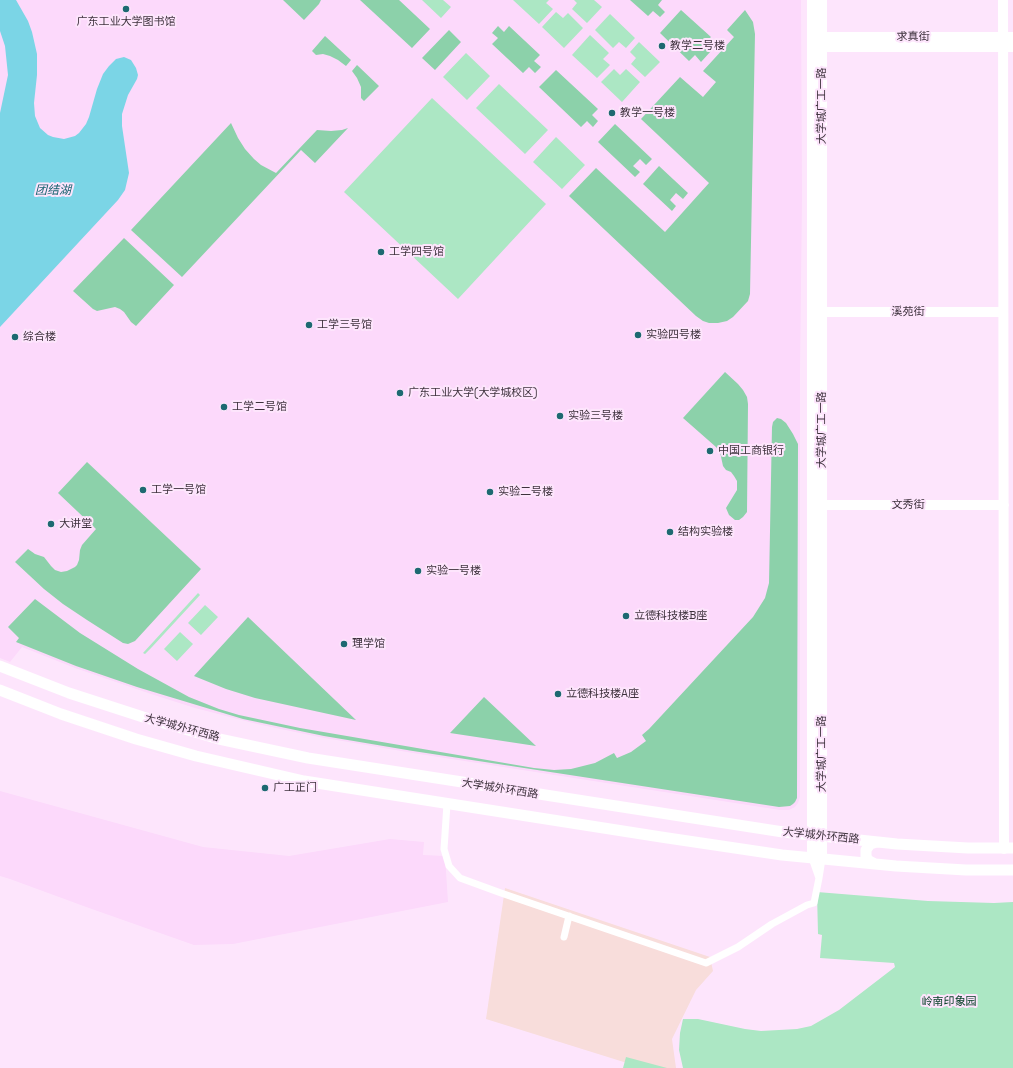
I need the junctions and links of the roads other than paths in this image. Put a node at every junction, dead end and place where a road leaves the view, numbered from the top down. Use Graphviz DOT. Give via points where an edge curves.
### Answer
graph roads {
  1 [pos="812,0"];
  2 [pos="822,0"];
  3 [pos="1003,0"];
  4 [pos="817,42"];
  5 [pos="1008,42"];
  6 [pos="817,312"];
  7 [pos="1004,312"];
  8 [pos="817,505"];
  9 [pos="1004,505"];
  10 [pos="0,666"];
  11 [pos="0,690"];
  12 [pos="447,804"];
  13 [pos="817,836"];
  14 [pos="877,842"];
  15 [pos="1008,848"];
  16 [pos="817,859"];
  17 [pos="875,864"];
  18 [pos="1013,870"];
  19 [pos="569,916"];
  20 [pos="564,937"];
  1 -- 4 [label="street, 大学城广工一路"];
  2 -- 4 [label="street, 大学城广工一路"];
  3 -- 5 [label="street"];
  4 -- 5 [label="street, 求真街"];
  4 -- 6 [label="street, 大学城广工一路"];
  5 -- 7 [label="street"];
  6 -- 7 [label="street, 溪苑街"];
  6 -- 8 [label="street, 大学城广工一路"];
  7 -- 9 [label="street"];
  8 -- 9 [label="street, 文秀街"];
  8 -- 13 [label="street, 大学城广工一路"];
  9 -- 15 [label="street"];
  10 -- 13 [label="main road, 大学城外环西路" via="69,693 143,717 288,754 633,810"];
  11 -- 12 [label="main road, 大学城外环西路" via="100,728 196,756 297,780"];
  12 -- 16 [label="main road, 大学城外环西路"];
  12 -- 19 [label="street" via="444,849 449,866 460,878"];
  13 -- 14 [label="main road, 大学城外环西路"];
  13 -- 16 [label="street, 大学城广工一路"];
  14 -- 15 [label="main road, 大学城外环西路"];
  14 -- 17 [label="main road" via="870,844 866,850 868,859"];
  16 -- 17 [label="main road, 大学城外环西路"];
  16 -- 19 [label="street" via="819,878 814,903 772,924 738,947 706,963"];
  17 -- 18 [label="main road, 大学城外环西路" via="959,870"];
  19 -- 20 [label="street"];
}
